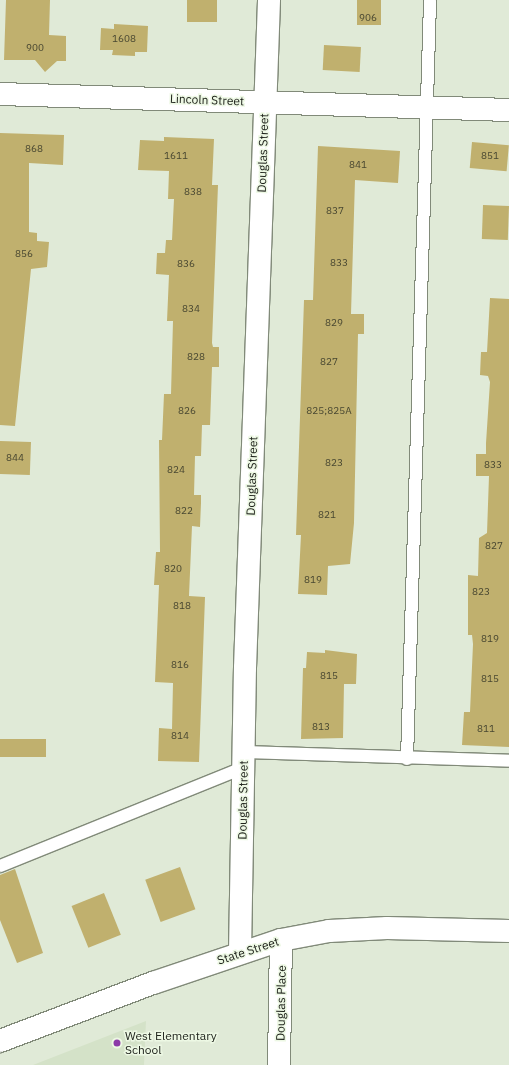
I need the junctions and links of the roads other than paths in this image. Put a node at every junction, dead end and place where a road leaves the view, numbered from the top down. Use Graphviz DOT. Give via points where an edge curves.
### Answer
graph roads {
  1 [pos="269,0"];
  2 [pos="430,0"];
  3 [pos="0,94"];
  4 [pos="265,102"];
  5 [pos="426,107"];
  6 [pos="509,110"];
  7 [pos="407,759"];
  8 [pos="243,760"];
  9 [pos="509,761"];
  10 [pos="0,866"];
  11 [pos="509,931"];
  12 [pos="280,940"];
  13 [pos="240,953"];
  14 [pos="0,1042"];
  15 [pos="279,1065"];
  1 -- 4 [label="street, Douglas Street"];
  2 -- 5 [label="lane"];
  3 -- 4 [label="street, Lincoln Street"];
  4 -- 5 [label="street, Lincoln Street"];
  4 -- 8 [label="street, Douglas Street"];
  5 -- 6 [label="street, Lincoln Street"];
  5 -- 7 [label="lane"];
  7 -- 8 [label="lane"];
  7 -- 9 [label="lane"];
  8 -- 10 [label="lane"];
  8 -- 13 [label="street, Douglas Street"];
  11 -- 12 [label="street, State Street" via="386,928 329,931"];
  12 -- 13 [label="street, State Street"];
  12 -- 15 [label="street, Douglas Place"];
  13 -- 14 [label="street, State Street"];
}
